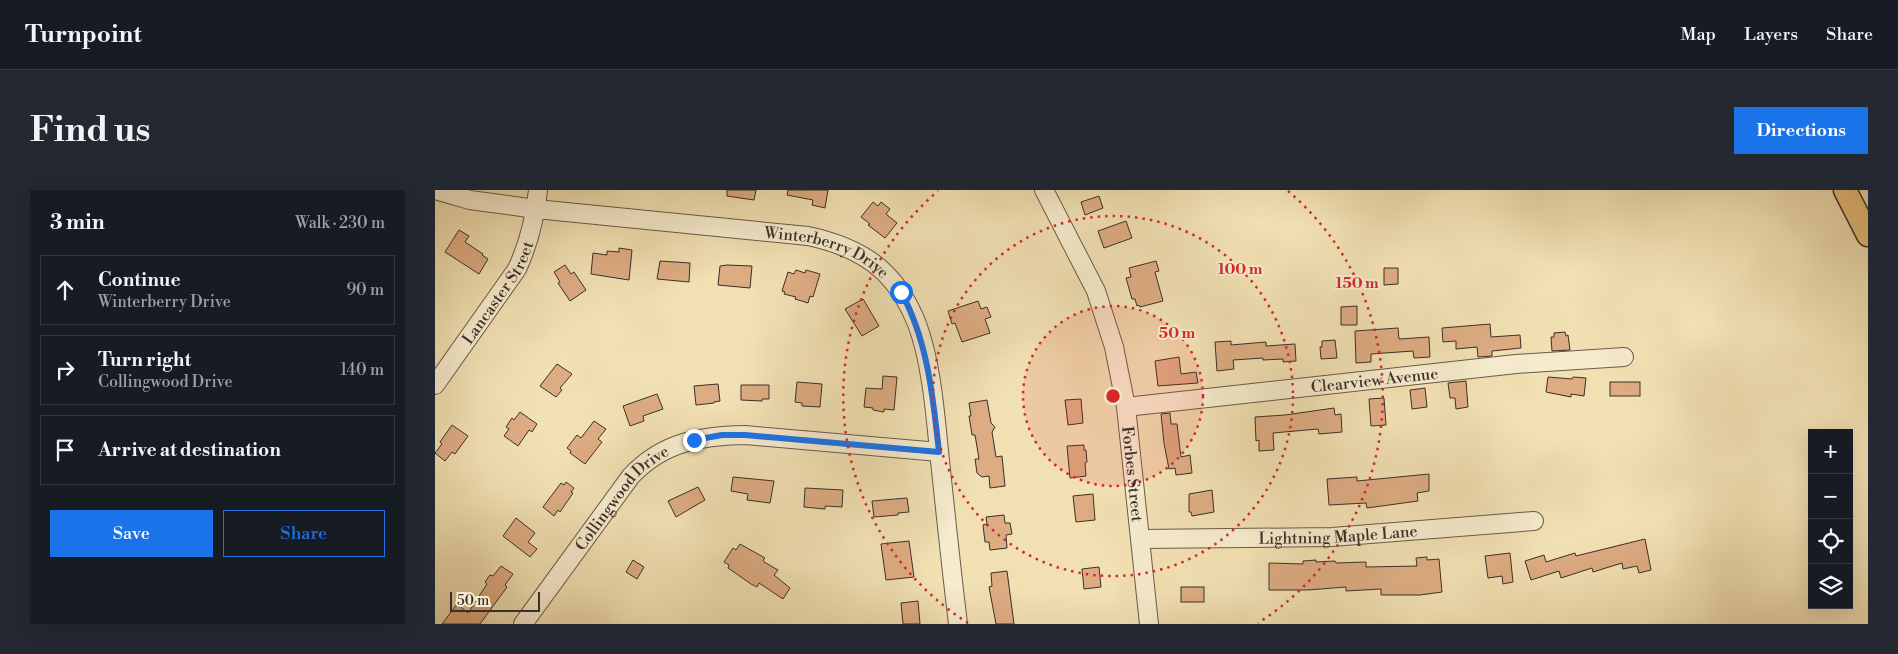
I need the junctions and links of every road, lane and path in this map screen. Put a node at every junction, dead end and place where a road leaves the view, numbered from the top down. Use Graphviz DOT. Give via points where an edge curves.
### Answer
graph roads {
  1 [pos="435,190"];
  2 [pos="538,190"];
  3 [pos="1045,190"];
  4 [pos="1845,190"];
  5 [pos="536,209"];
  6 [pos="1868,235"];
  7 [pos="1624,357"];
  8 [pos="435,385"];
  9 [pos="1126,407"];
  10 [pos="939,452"];
  11 [pos="1534,521"];
  12 [pos="1140,539"];
  13 [pos="523,624"];
  14 [pos="958,624"];
  15 [pos="1149,624"];
  1 -- 5 [label="street, Winterberry Drive" via="470,200"];
  2 -- 5 [label="street, Lancaster Street"];
  3 -- 9 [label="street, Forbes Street" via="1096,291 1120,370"];
  4 -- 6 [label="main road"];
  5 -- 8 [label="street, Lancaster Street" via="526,249 517,269"];
  5 -- 10 [label="street, Winterberry Drive" via="808,236 827,240 864,256 901,292 917,325"];
  7 -- 9 [label="street, Clearview Avenue" via="1516,364"];
  9 -- 12 [label="street, Forbes Street"];
  10 -- 13 [label="street, Collingwood Drive" via="745,435 722,435 668,448 631,476"];
  10 -- 14 [label="street, Winterberry Drive"];
  11 -- 12 [label="street, Lightning Maple Lane" via="1332,537"];
  12 -- 15 [label="street, Forbes Street"];
}
